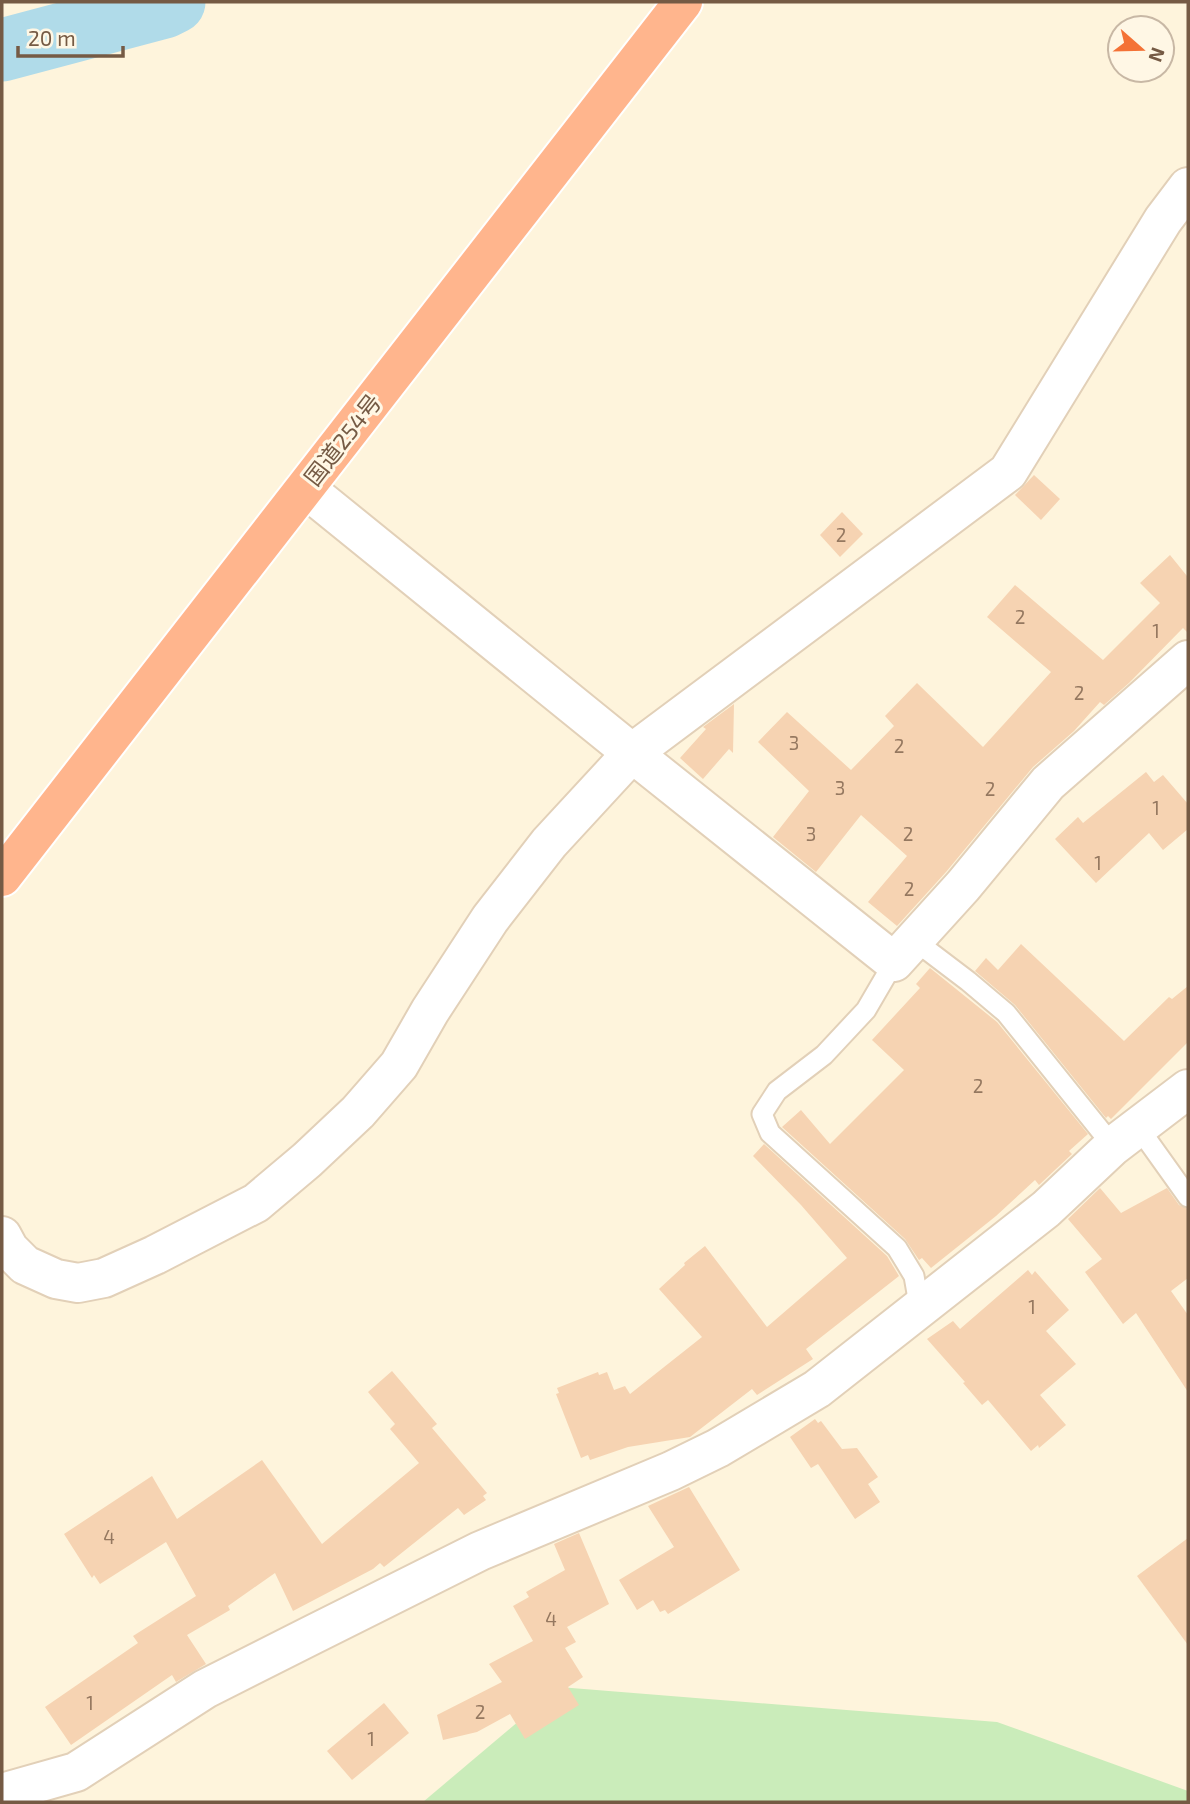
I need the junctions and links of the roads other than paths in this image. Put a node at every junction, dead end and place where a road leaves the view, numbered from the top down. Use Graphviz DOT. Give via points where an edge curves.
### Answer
graph roads {
  1 [pos="683,2"];
  2 [pos="1188,187"];
  3 [pos="305,488"];
  4 [pos="1188,660"];
  5 [pos="632,754"];
  6 [pos="2,877"];
  7 [pos="904,951"];
  8 [pos="1188,1089"];
  9 [pos="1126,1137"];
  10 [pos="1188,1197"];
  11 [pos="2,1236"];
  12 [pos="920,1310"];
  13 [pos="2,1793"];
  1 -- 3 [label="highway, 国道254号"];
  2 -- 5 [label="street" via="1163,220 1008,472"];
  3 -- 5 [label="street"];
  3 -- 6 [label="highway, 国道254号"];
  4 -- 7 [label="street" via="1048,783"];
  5 -- 7 [label="street"];
  5 -- 11 [label="street" via="548,843 491,919 399,1065 358,1112 256,1202 145,1260 104,1278 78,1283 25,1265"];
  7 -- 9 [label="lane" via="1006,1013"];
  7 -- 12 [label="lane" via="866,1010 824,1055 778,1091 762,1114 770,1133 897,1248 914,1276"];
  8 -- 9 [label="street"];
  9 -- 10 [label="lane"];
  9 -- 12 [label="street"];
  12 -- 13 [label="street" via="817,1389 718,1448 480,1551 312,1635 205,1689 76,1772"];
}
